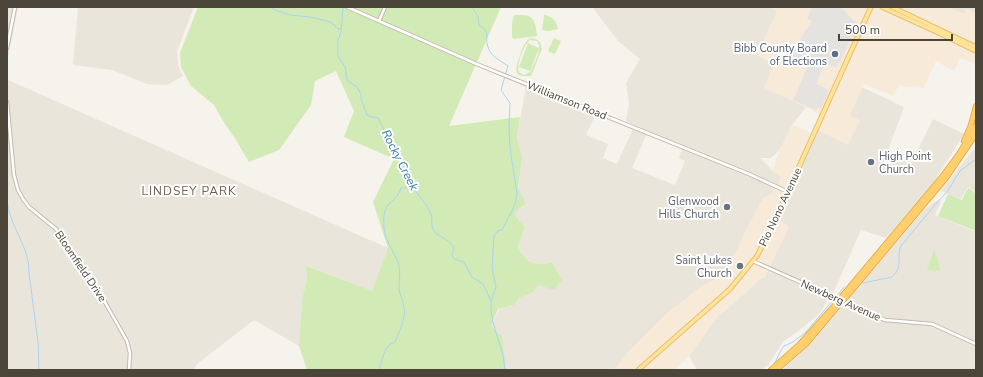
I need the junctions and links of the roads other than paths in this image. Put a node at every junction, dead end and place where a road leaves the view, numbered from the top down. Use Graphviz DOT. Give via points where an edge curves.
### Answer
graph roads {
  1 [pos="15,7"];
  2 [pos="347,7"];
  3 [pos="385,7"];
  4 [pos="871,7"];
  5 [pos="882,7"];
  6 [pos="892,7"];
  7 [pos="379,21"];
  8 [pos="7,48"];
  9 [pos="976,48"];
  10 [pos="976,51"];
  11 [pos="7,102"];
  12 [pos="976,106"];
  13 [pos="976,126"];
  14 [pos="976,134"];
  15 [pos="976,139"];
  16 [pos="960,159"];
  17 [pos="942,177"];
  18 [pos="788,192"];
  19 [pos="753,261"];
  20 [pos="846,295"];
  21 [pos="837,305"];
  22 [pos="976,344"];
  23 [pos="129,370"];
  24 [pos="638,370"];
  25 [pos="771,370"];
  26 [pos="776,370"];
  1 -- 8 [label="street"];
  2 -- 7 [label="street, Williamson Road"];
  3 -- 7 [label="street"];
  4 -- 18 [label="main road, Pio Nono Avenue"];
  5 -- 10 [label="main road"];
  6 -- 9 [label="main road"];
  7 -- 18 [label="street, Williamson Road"];
  11 -- 23 [label="street, Bloomfield Drive" via="14,175 19,193 29,206 56,228 102,297 127,341 130,353"];
  12 -- 17 [label="highway" via="966,138"];
  13 -- 17 [label="highway"];
  14 -- 16 [label="highway"];
  15 -- 16 [label="highway"];
  16 -- 20 [label="highway"];
  17 -- 20 [label="highway"];
  18 -- 19 [label="main road, Pio Nono Avenue" via="768,236"];
  19 -- 22 [label="street, Newberg Avenue" via="885,320 932,324"];
  19 -- 24 [label="main road, Pio Nono Avenue" via="730,289"];
  20 -- 21 [label="highway, bridge"];
  21 -- 25 [label="highway" via="806,339"];
  21 -- 26 [label="highway" via="806,344"];
}
